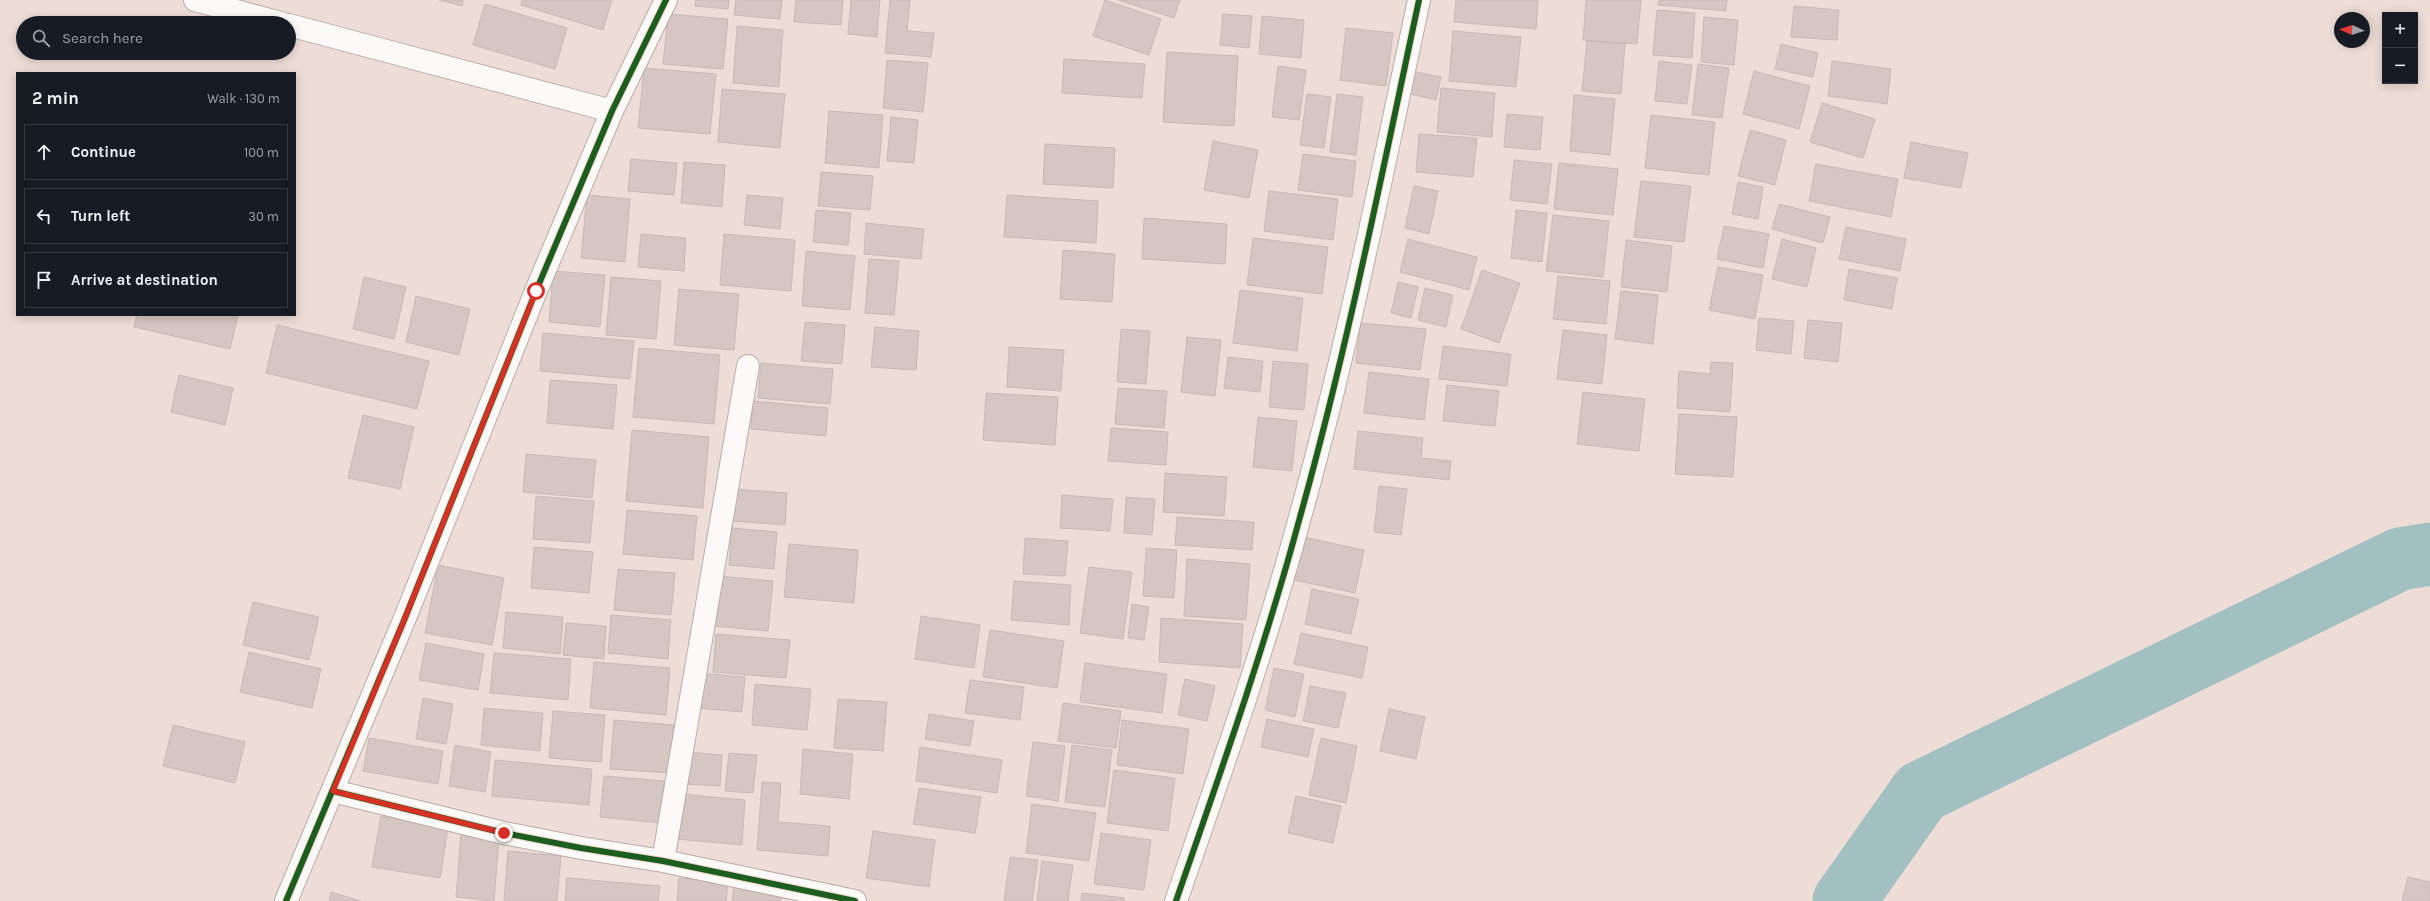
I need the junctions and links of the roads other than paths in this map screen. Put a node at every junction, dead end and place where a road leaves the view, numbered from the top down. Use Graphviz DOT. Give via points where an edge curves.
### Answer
graph roads {
  1 [pos="195,0"];
  2 [pos="666,0"];
  3 [pos="1419,0"];
  4 [pos="255,16"];
  5 [pos="296,27"];
  6 [pos="612,111"];
  7 [pos="748,366"];
  8 [pos="333,791"];
  9 [pos="663,861"];
  10 [pos="286,901"];
  11 [pos="855,901"];
  12 [pos="1176,901"];
  1 -- 4 [label="street"];
  2 -- 6 [label="street"];
  3 -- 12 [label="street" via="1353,308 1300,518 1236,726"];
  5 -- 6 [label="street"];
  6 -- 8 [label="street"];
  7 -- 9 [label="street"];
  8 -- 9 [label="street" via="504,833"];
  8 -- 10 [label="street"];
  9 -- 11 [label="street"];
}
